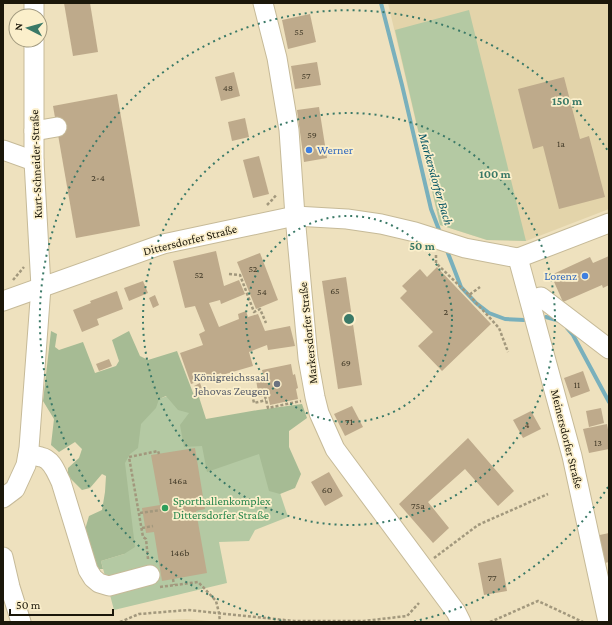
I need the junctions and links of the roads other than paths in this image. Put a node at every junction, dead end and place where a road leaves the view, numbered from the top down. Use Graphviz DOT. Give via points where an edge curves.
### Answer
graph roads {
  1 [pos="263,3"];
  2 [pos="34,48"];
  3 [pos="56,127"];
  4 [pos="34,131"];
  5 [pos="3,150"];
  6 [pos="34,161"];
  7 [pos="295,216"];
  8 [pos="609,223"];
  9 [pos="518,258"];
  10 [pos="41,287"];
  11 [pos="530,300"];
  12 [pos="3,301"];
  13 [pos="609,349"];
  14 [pos="28,455"];
  15 [pos="3,498"];
  16 [pos="3,557"];
  17 [pos="150,575"];
  18 [pos="21,622"];
  19 [pos="461,622"];
  20 [pos="608,622"];
  1 -- 7 [label="street, Markersdorfer Straße" via="277,58 289,130"];
  2 -- 4 [label="street, Kurt-Schneider-Straße"];
  3 -- 4 [label="street"];
  4 -- 6 [label="street, Kurt-Schneider-Straße"];
  5 -- 6 [label="street"];
  6 -- 10 [label="street, Kurt-Schneider-Straße"];
  7 -- 9 [label="street, Dittersdorfer Straße" via="381,224 465,248"];
  7 -- 10 [label="street, Dittersdorfer Straße" via="163,244"];
  7 -- 19 [label="street, Markersdorfer Straße" via="308,358 319,413 335,449"];
  8 -- 9 [label="street"];
  9 -- 11 [label="street, Meinersdorfer Straße"];
  10 -- 12 [label="street, Dittersdorfer Straße"];
  10 -- 14 [label="street"];
  11 -- 13 [label="street" via="541,297"];
  11 -- 20 [label="street, Meinersdorfer Straße" via="572,456"];
  14 -- 15 [label="street" via="26,466 15,489"];
  14 -- 17 [label="street" via="48,460 55,470 88,570 93,578 109,586"];
  16 -- 18 [label="street"];
}
